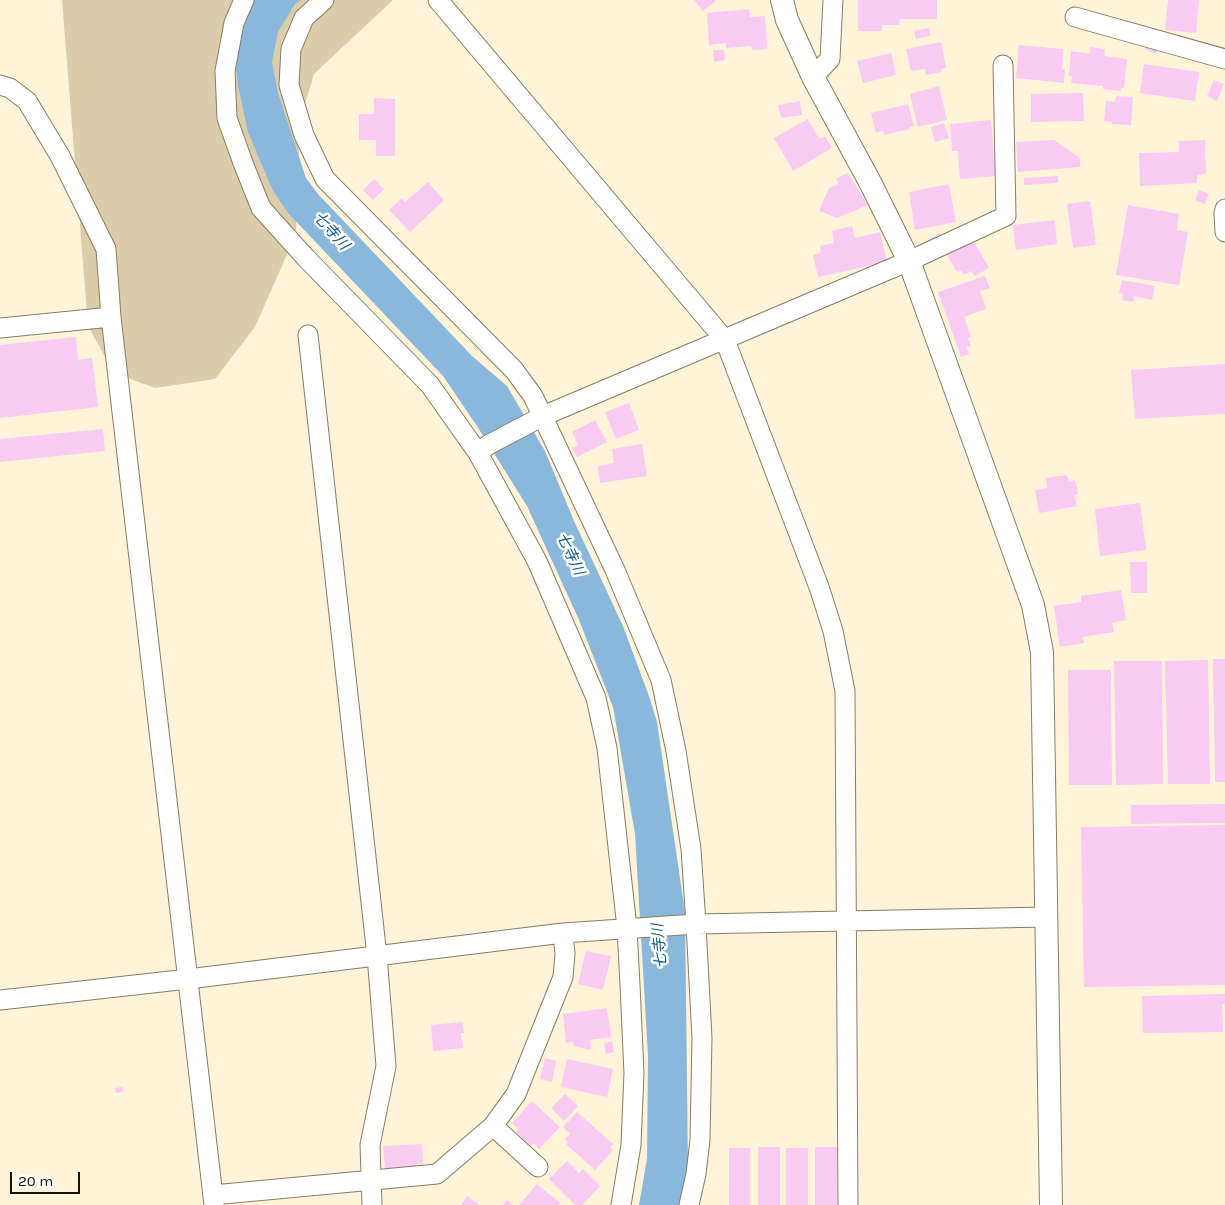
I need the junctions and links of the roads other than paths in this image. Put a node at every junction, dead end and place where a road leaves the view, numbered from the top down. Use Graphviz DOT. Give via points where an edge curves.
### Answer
graph roads {
  1 [pos="244,0"];
  2 [pos="324,0"];
  3 [pos="438,0"];
  4 [pos="782,0"];
  5 [pos="833,0"];
  6 [pos="1075,16"];
  7 [pos="1225,59"];
  8 [pos="1003,65"];
  9 [pos="812,77"];
  10 [pos="0,85"];
  11 [pos="1225,209"];
  12 [pos="1225,232"];
  13 [pos="909,261"];
  14 [pos="111,317"];
  15 [pos="0,328"];
  16 [pos="308,335"];
  17 [pos="725,340"];
  18 [pos="537,419"];
  19 [pos="483,449"];
  20 [pos="1045,917"];
  21 [pos="847,922"];
  22 [pos="696,924"];
  23 [pos="627,928"];
  24 [pos="563,933"];
  25 [pos="377,956"];
  26 [pos="188,979"];
  27 [pos="0,1000"];
  28 [pos="493,1126"];
  29 [pos="538,1167"];
  30 [pos="371,1179"];
  31 [pos="214,1200"];
  32 [pos="372,1205"];
  33 [pos="621,1205"];
  34 [pos="689,1205"];
  35 [pos="848,1205"];
  36 [pos="1051,1205"];
  1 -- 19 [label="street" via="234,23 225,71 227,118 261,208 430,385"];
  2 -- 18 [label="street" via="304,18 291,49 289,85 304,135 325,179 514,370 533,396"];
  3 -- 17 [label="street"];
  4 -- 9 [label="street" via="787,20"];
  5 -- 9 [label="street" via="830,59"];
  6 -- 7 [label="street"];
  8 -- 13 [label="street" via="1006,216"];
  9 -- 13 [label="street" via="875,191"];
  10 -- 14 [label="street" via="10,88 27,102 60,156 106,249"];
  11 -- 12 [label="street"];
  13 -- 17 [label="street"];
  13 -- 20 [label="street" via="1033,605 1042,652"];
  14 -- 15 [label="street"];
  14 -- 26 [label="street"];
  16 -- 25 [label="street"];
  17 -- 18 [label="street"];
  17 -- 21 [label="street" via="833,630 845,691"];
  18 -- 19 [label="street"];
  18 -- 22 [label="street" via="615,570 661,680 676,750 691,849"];
  19 -- 23 [label="street" via="537,561 596,698 608,748"];
  20 -- 21 [label="street"];
  20 -- 36 [label="street"];
  21 -- 22 [label="street"];
  21 -- 35 [label="street"];
  22 -- 23 [label="street"];
  22 -- 34 [label="street" via="702,1038 700,1140"];
  23 -- 24 [label="street"];
  23 -- 33 [label="street" via="634,1073 630,1145"];
  24 -- 25 [label="street"];
  24 -- 28 [label="street" via="563,977 516,1094"];
  25 -- 26 [label="street"];
  25 -- 30 [label="street" via="386,1066 370,1145"];
  26 -- 27 [label="street"];
  26 -- 31 [label="street"];
  28 -- 29 [label="street"];
  28 -- 30 [label="street" via="437,1174"];
  30 -- 31 [label="street"];
  30 -- 32 [label="street"];
}
